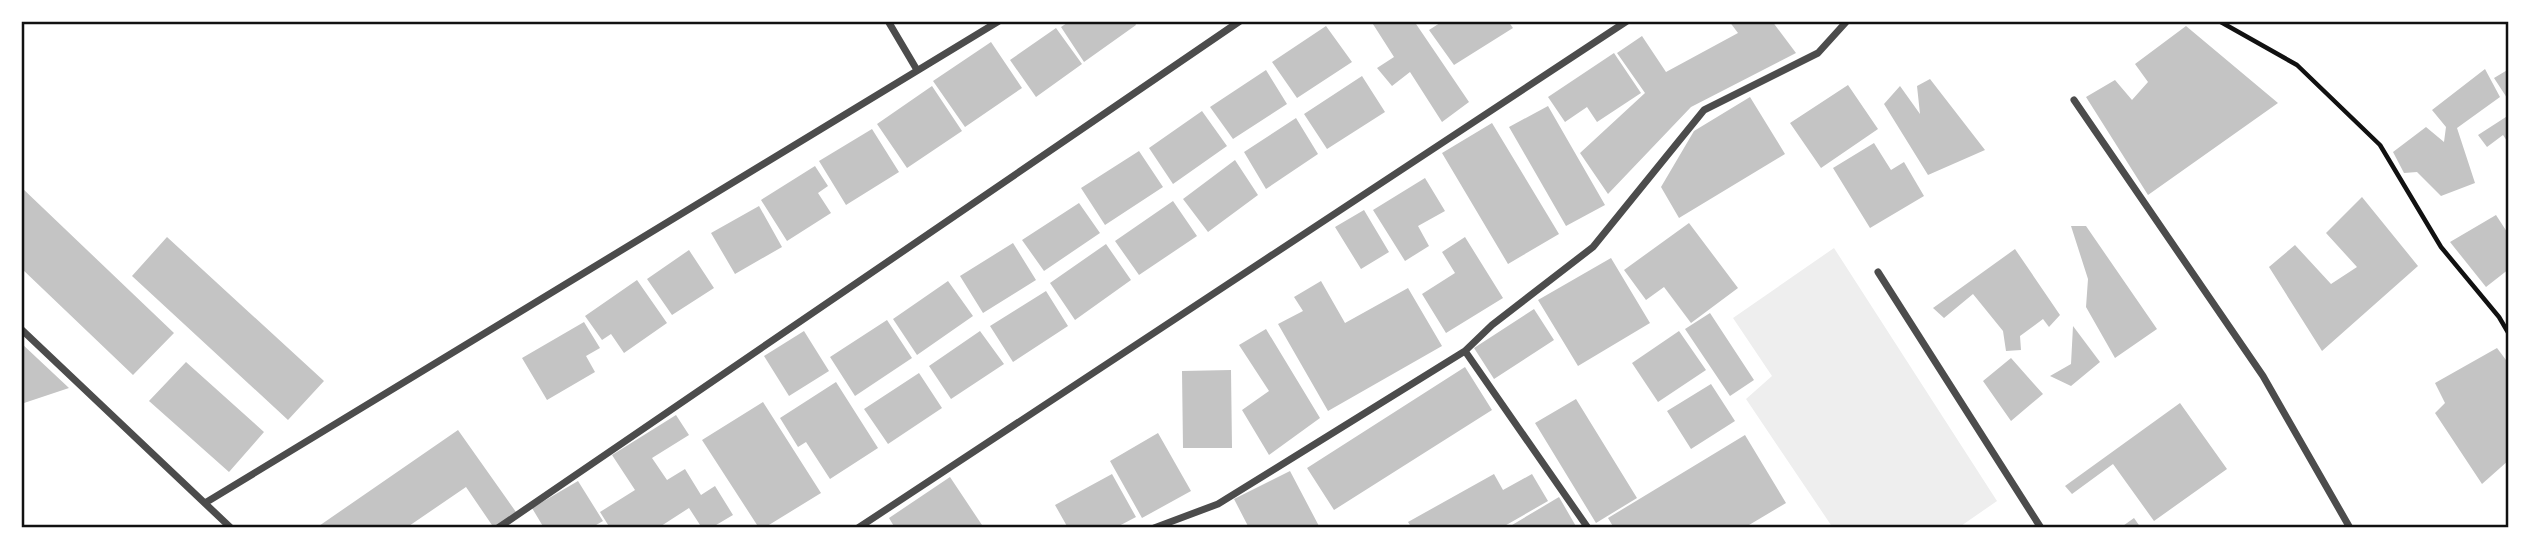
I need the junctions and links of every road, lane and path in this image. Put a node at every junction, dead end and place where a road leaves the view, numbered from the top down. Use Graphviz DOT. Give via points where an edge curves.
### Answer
graph roads {
  1 [pos="888,21"];
  2 [pos="999,21"];
  3 [pos="1240,21"];
  4 [pos="1627,21"];
  5 [pos="1847,21"];
  6 [pos="2219,21"];
  7 [pos="918,70"];
  8 [pos="2074,100"];
  9 [pos="1878,272"];
  10 [pos="21,329"];
  11 [pos="2509,334"];
  12 [pos="1465,351"];
  13 [pos="205,503"];
  14 [pos="232,528"];
  15 [pos="498,528"];
  16 [pos="859,528"];
  17 [pos="1154,528"];
  18 [pos="1588,528"];
  19 [pos="2041,528"];
  20 [pos="2350,528"];
  1 -- 7 [label="street"];
  2 -- 7 [label="street"];
  3 -- 15 [label="street"];
  4 -- 16 [label="street"];
  5 -- 12 [label="street" via="1818,52 1704,110 1592,247"];
  6 -- 11 [label="path" via="2297,65 2380,145 2441,247"];
  7 -- 13 [label="street"];
  8 -- 20 [label="street" via="2263,376"];
  9 -- 19 [label="street"];
  10 -- 13 [label="street"];
  12 -- 17 [label="street" via="1218,504"];
  12 -- 18 [label="street"];
  13 -- 14 [label="street"];
}
